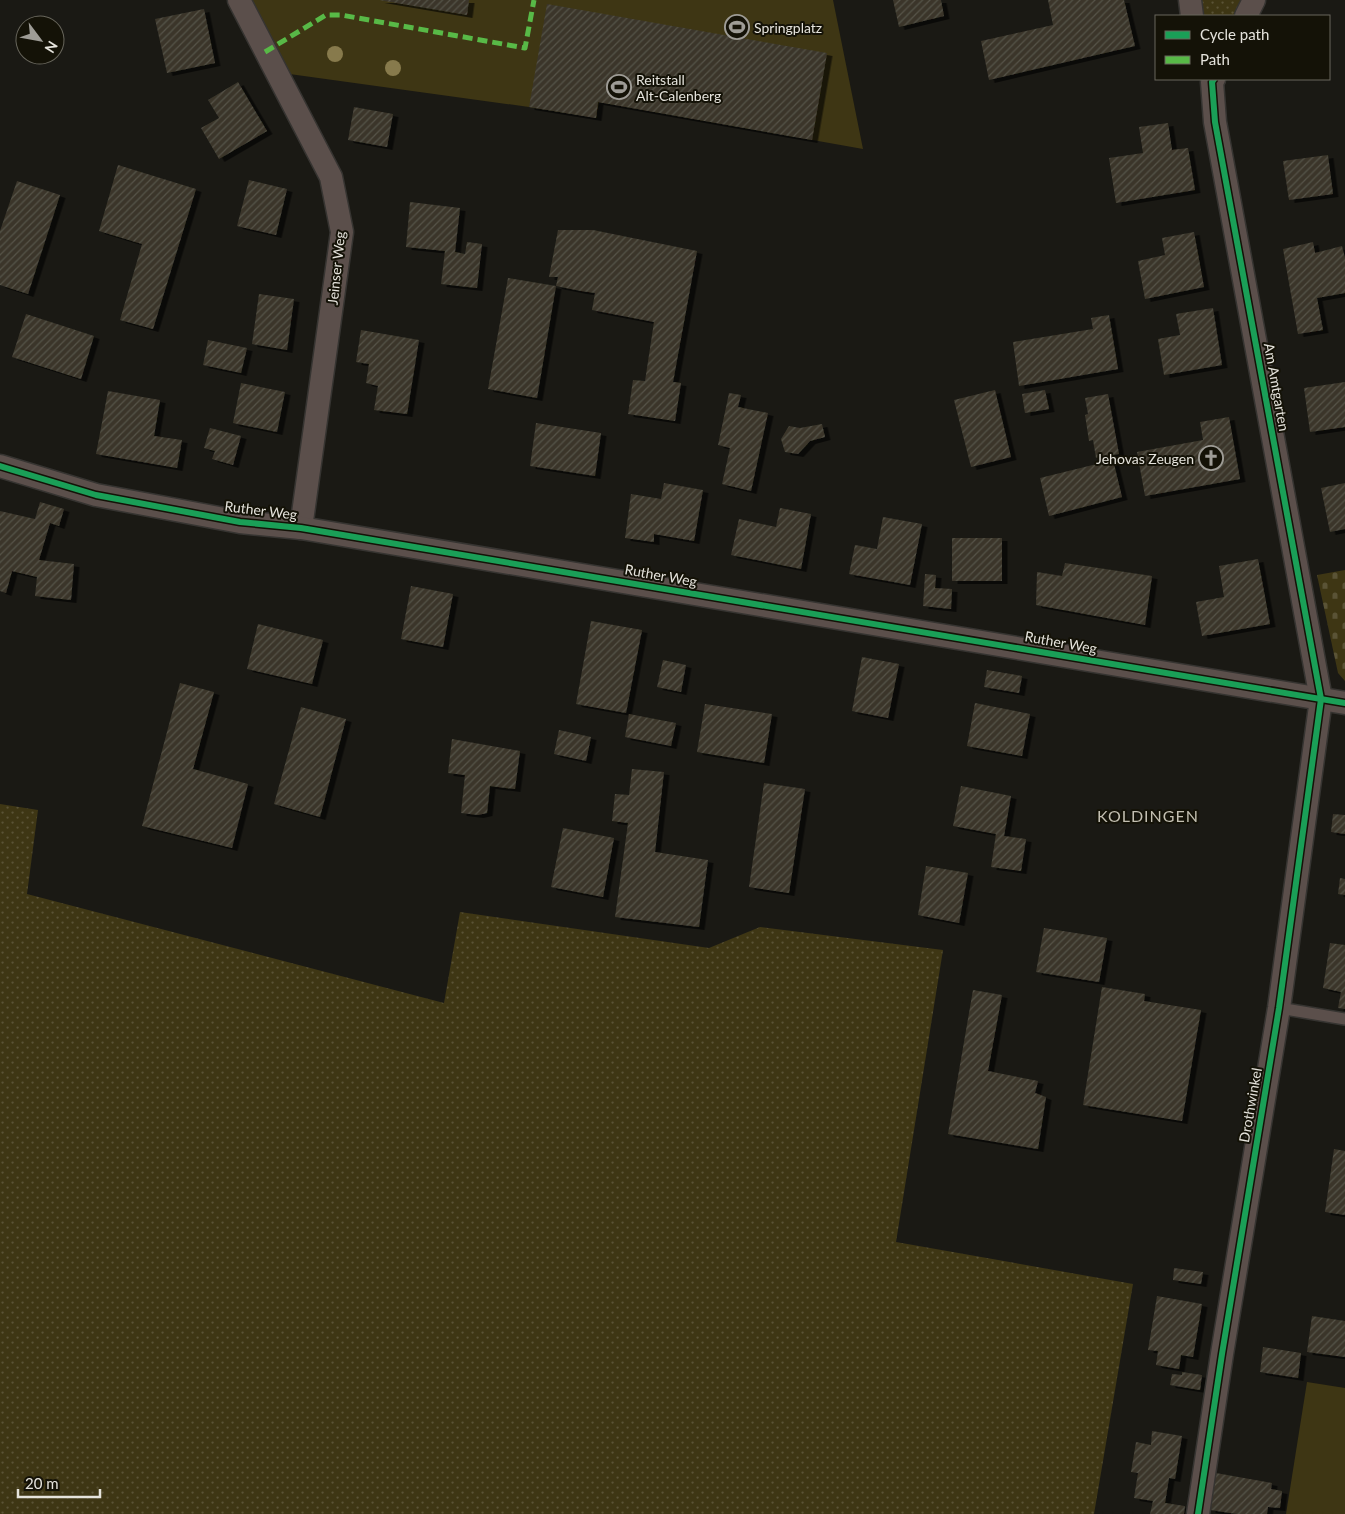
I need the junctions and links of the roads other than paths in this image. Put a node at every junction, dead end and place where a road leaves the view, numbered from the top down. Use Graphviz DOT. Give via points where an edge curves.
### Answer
graph roads {
  1 [pos="239,0"];
  2 [pos="1190,0"];
  3 [pos="1254,0"];
  4 [pos="1192,15"];
  5 [pos="1246,15"];
  6 [pos="1212,80"];
  7 [pos="0,466"];
  8 [pos="301,528"];
  9 [pos="1321,699"];
  10 [pos="1345,703"];
  11 [pos="1279,1008"];
  12 [pos="1345,1019"];
  13 [pos="1198,1514"];
  1 -- 8 [label="street, Jeinser Weg" via="331,177 342,232"];
  2 -- 4 [label="street"];
  3 -- 5 [label="street"];
  6 -- 9 [label="street, Am Amtgarten" via="1215,122"];
  7 -- 8 [label="street, Ruther Weg" via="96,495 240,522"];
  8 -- 9 [label="street, Ruther Weg"];
  9 -- 10 [label="street, Ruther Weg"];
  9 -- 11 [label="street, Drothwinkel"];
  11 -- 12 [label="lane"];
  11 -- 13 [label="street, Drothwinkel"];
}
